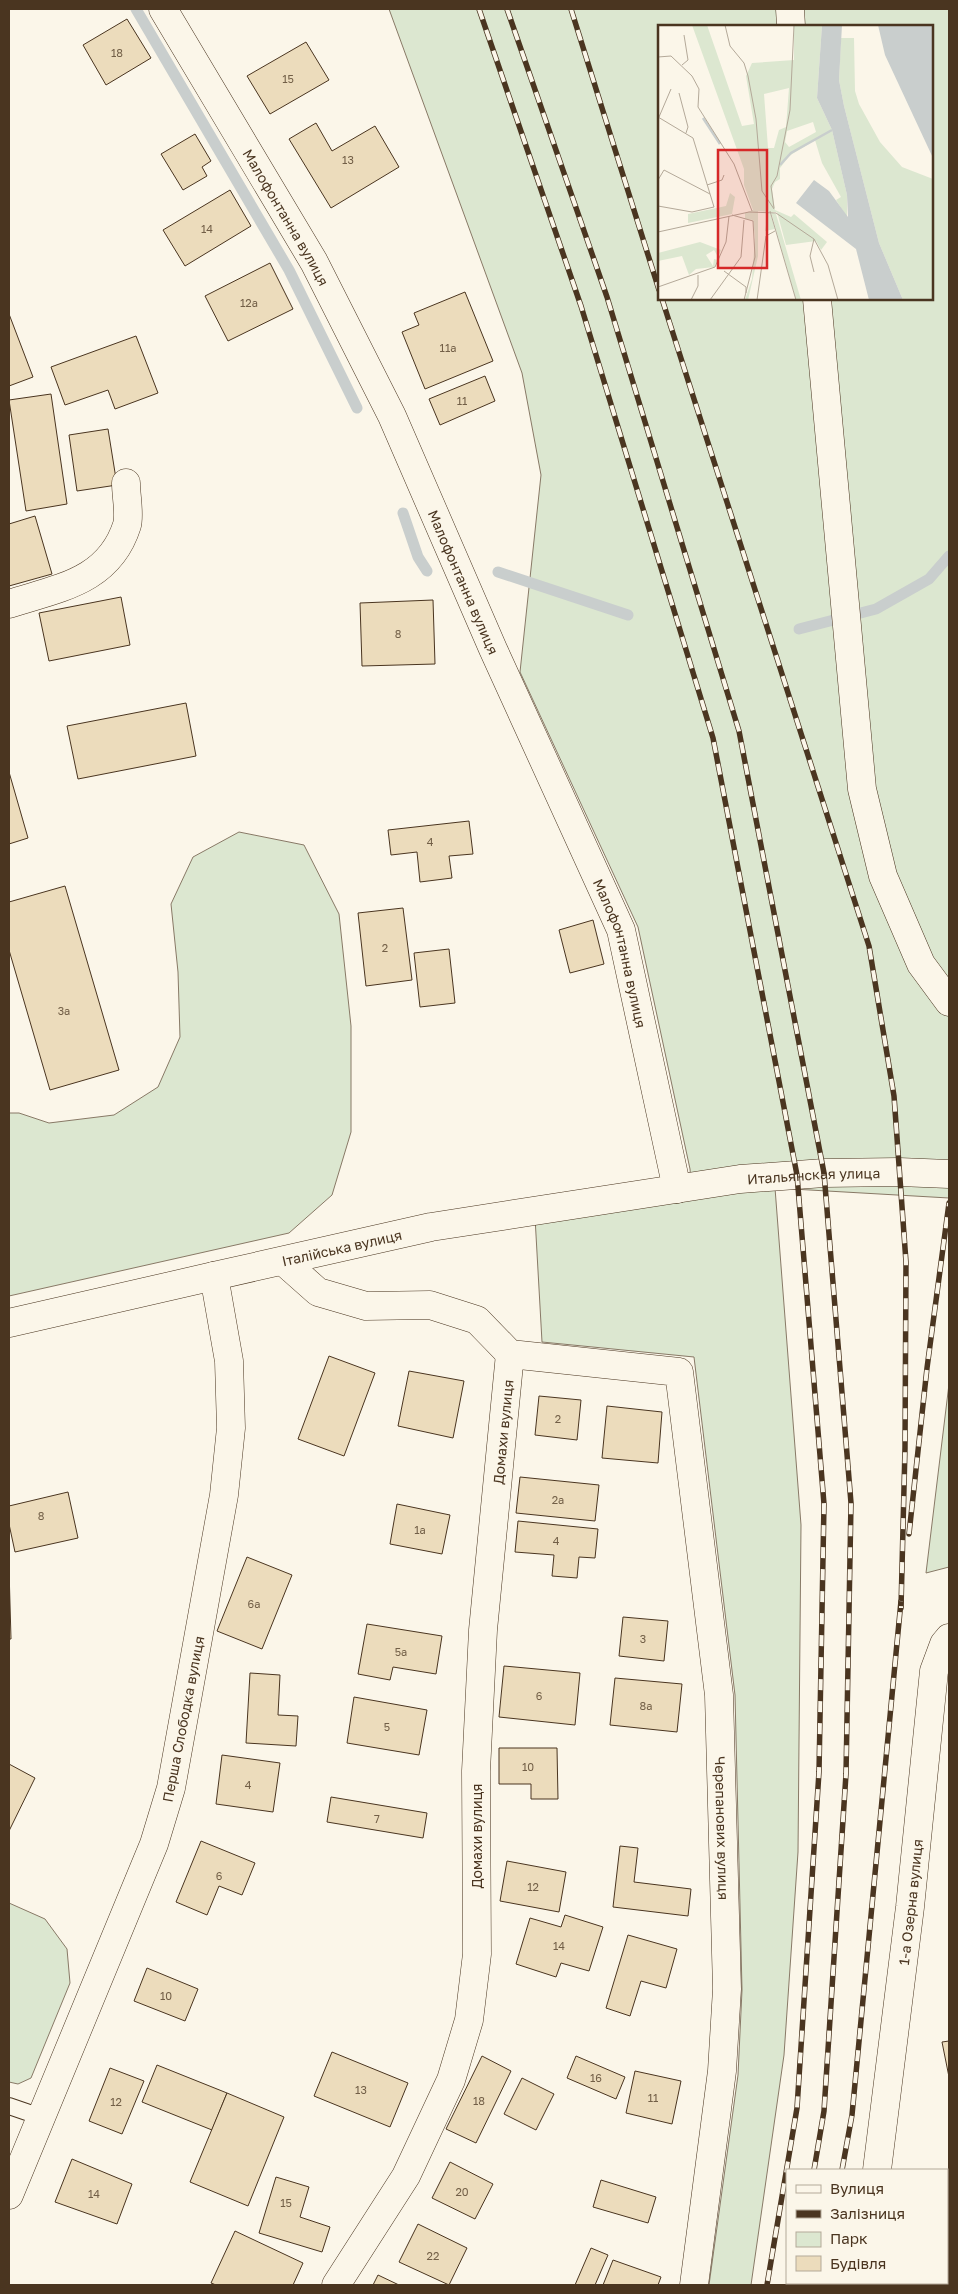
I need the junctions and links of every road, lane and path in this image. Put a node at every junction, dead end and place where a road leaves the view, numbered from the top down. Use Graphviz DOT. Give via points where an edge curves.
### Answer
graph roads {
  1 [pos="163,9"];
  2 [pos="790,9"];
  3 [pos="791,25"];
  4 [pos="816,300"];
  5 [pos="126,483"];
  6 [pos="9,604"];
  7 [pos="949,1002"];
  8 [pos="949,1174"];
  9 [pos="678,1189"];
  10 [pos="283,1261"];
  11 [pos="214,1276"];
  12 [pos="9,1323"];
  13 [pos="510,1354"];
  14 [pos="949,1638"];
  15 [pos="9,2106"];
  16 [pos="41,2117"];
  17 [pos="877,2169"];
  18 [pos="9,2195"];
  19 [pos="336,2285"];
  20 [pos="694,2285"];
  1 -- 9 [label="street, Малофонтанна вулиця" via="314,262 392,416 621,930"];
  2 -- 3 [label="street"];
  4 -- 7 [label="street" via="862,789 883,876 920,964"];
  5 -- 6 [label="street" via="127,524 109,561 82,580"];
  8 -- 9 [label="street, Итальянская улица" via="797,1174"];
  9 -- 10 [label="street, Італійська вулиця" via="431,1227"];
  10 -- 11 [label="street, Італійська вулиця"];
  10 -- 13 [label="street" via="318,1292 366,1306 430,1305 477,1320"];
  11 -- 12 [label="street, Італійська вулиця"];
  11 -- 16 [label="street, Перша Слободка вулиця" via="229,1360 231,1428 224,1495 171,1788 154,1844"];
  13 -- 19 [label="street, Домахи вулиця" via="483,1630 476,1771 476,1954 469,2020 450,2080 406,2176"];
  13 -- 20 [label="street, Черепанових вулиця" via="680,1372 719,1694 726,1989 722,2071"];
  14 -- 17 [label="street, 1-а Озерна вулиця" via="934,1671 910,1907"];
  15 -- 16 [label="lane"];
  16 -- 18 [label="street, Перша Слободка вулиця"];
}
